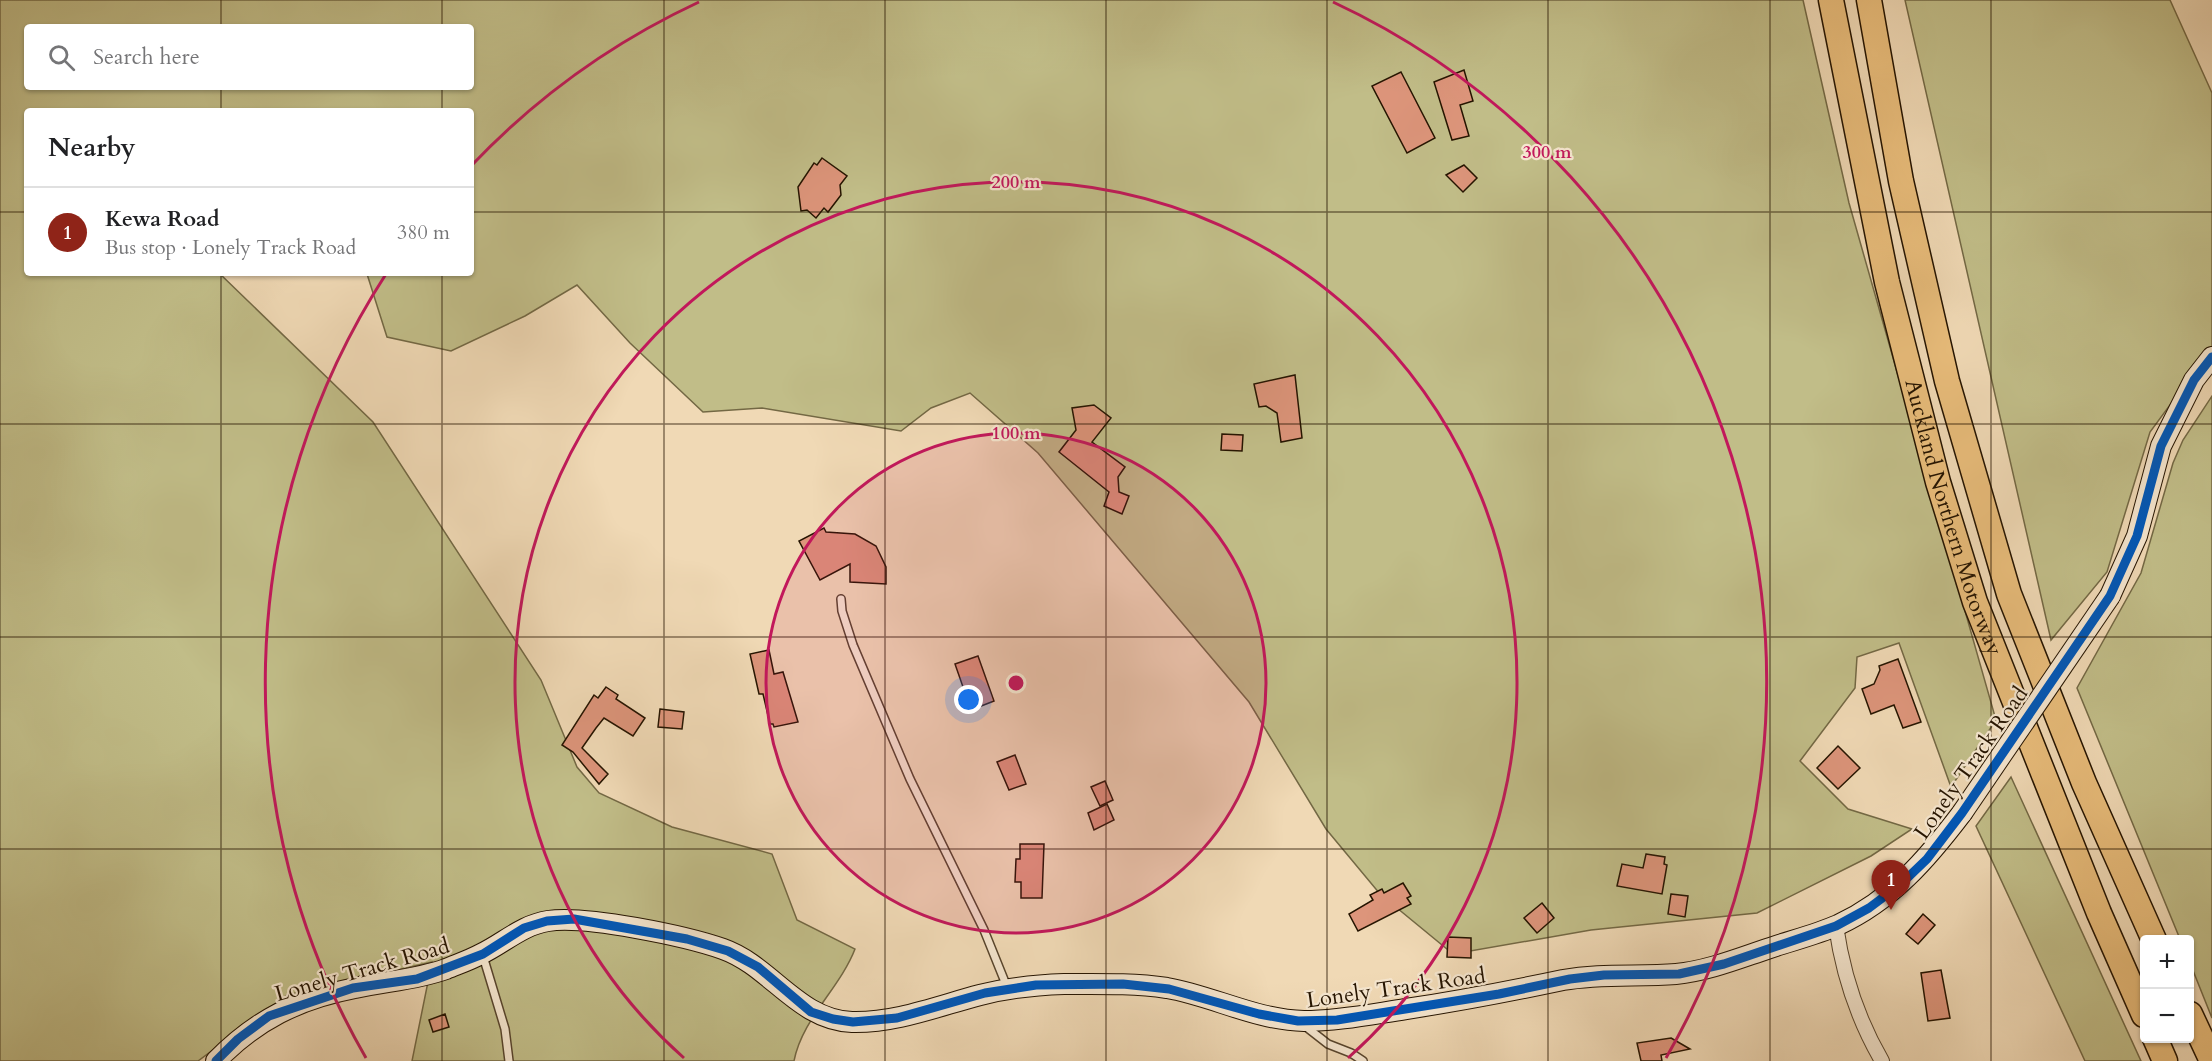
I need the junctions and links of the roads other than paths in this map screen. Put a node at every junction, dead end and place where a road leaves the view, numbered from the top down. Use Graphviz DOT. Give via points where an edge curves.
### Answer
graph roads {
  1 [pos="1831,0"];
  2 [pos="1869,0"];
  3 [pos="2212,357"];
  4 [pos="841,599"];
  5 [pos="1836,926"];
  6 [pos="2152,935"];
  7 [pos="483,954"];
  8 [pos="1008,989"];
  9 [pos="2140,1004"];
  10 [pos="1298,1021"];
  11 [pos="2194,1023"];
  12 [pos="2157,1043"];
  13 [pos="216,1061"];
  14 [pos="510,1061"];
  15 [pos="1363,1061"];
  16 [pos="1882,1061"];
  17 [pos="2165,1061"];
  18 [pos="2212,1061"];
  1 -- 9 [label="highway, Auckland Northern Motorway" via="1887,282 1938,482 1975,602 2099,913"];
  2 -- 6 [label="highway, Auckland Northern Motorway" via="1901,181 1942,359 2009,594 2084,783"];
  3 -- 5 [label="street, Lonely Track Road, bridge" via="2194,380 2161,446 2137,536 2110,596 1927,859 1869,908"];
  4 -- 8 [label="lane" via="853,645 888,728"];
  5 -- 10 [label="street, Lonely Track Road" via="1724,964 1679,974 1570,979 1337,1020"];
  5 -- 16 [label="street" via="1850,996 1862,1028"];
  7 -- 8 [label="street, Lonely Track Road" via="524,928 574,919 687,939 728,951 758,967 811,1012 853,1022 915,1014"];
  7 -- 13 [label="street, Lonely Track Road" via="417,979 353,988 269,1016"];
  7 -- 14 [label="lane" via="496,991"];
  8 -- 10 [label="street, Lonely Track Road" via="1072,984 1170,988"];
  10 -- 15 [label="lane" via="1328,1044"];
  11 -- 18 [label="highway"];
  12 -- 17 [label="highway"];
}
